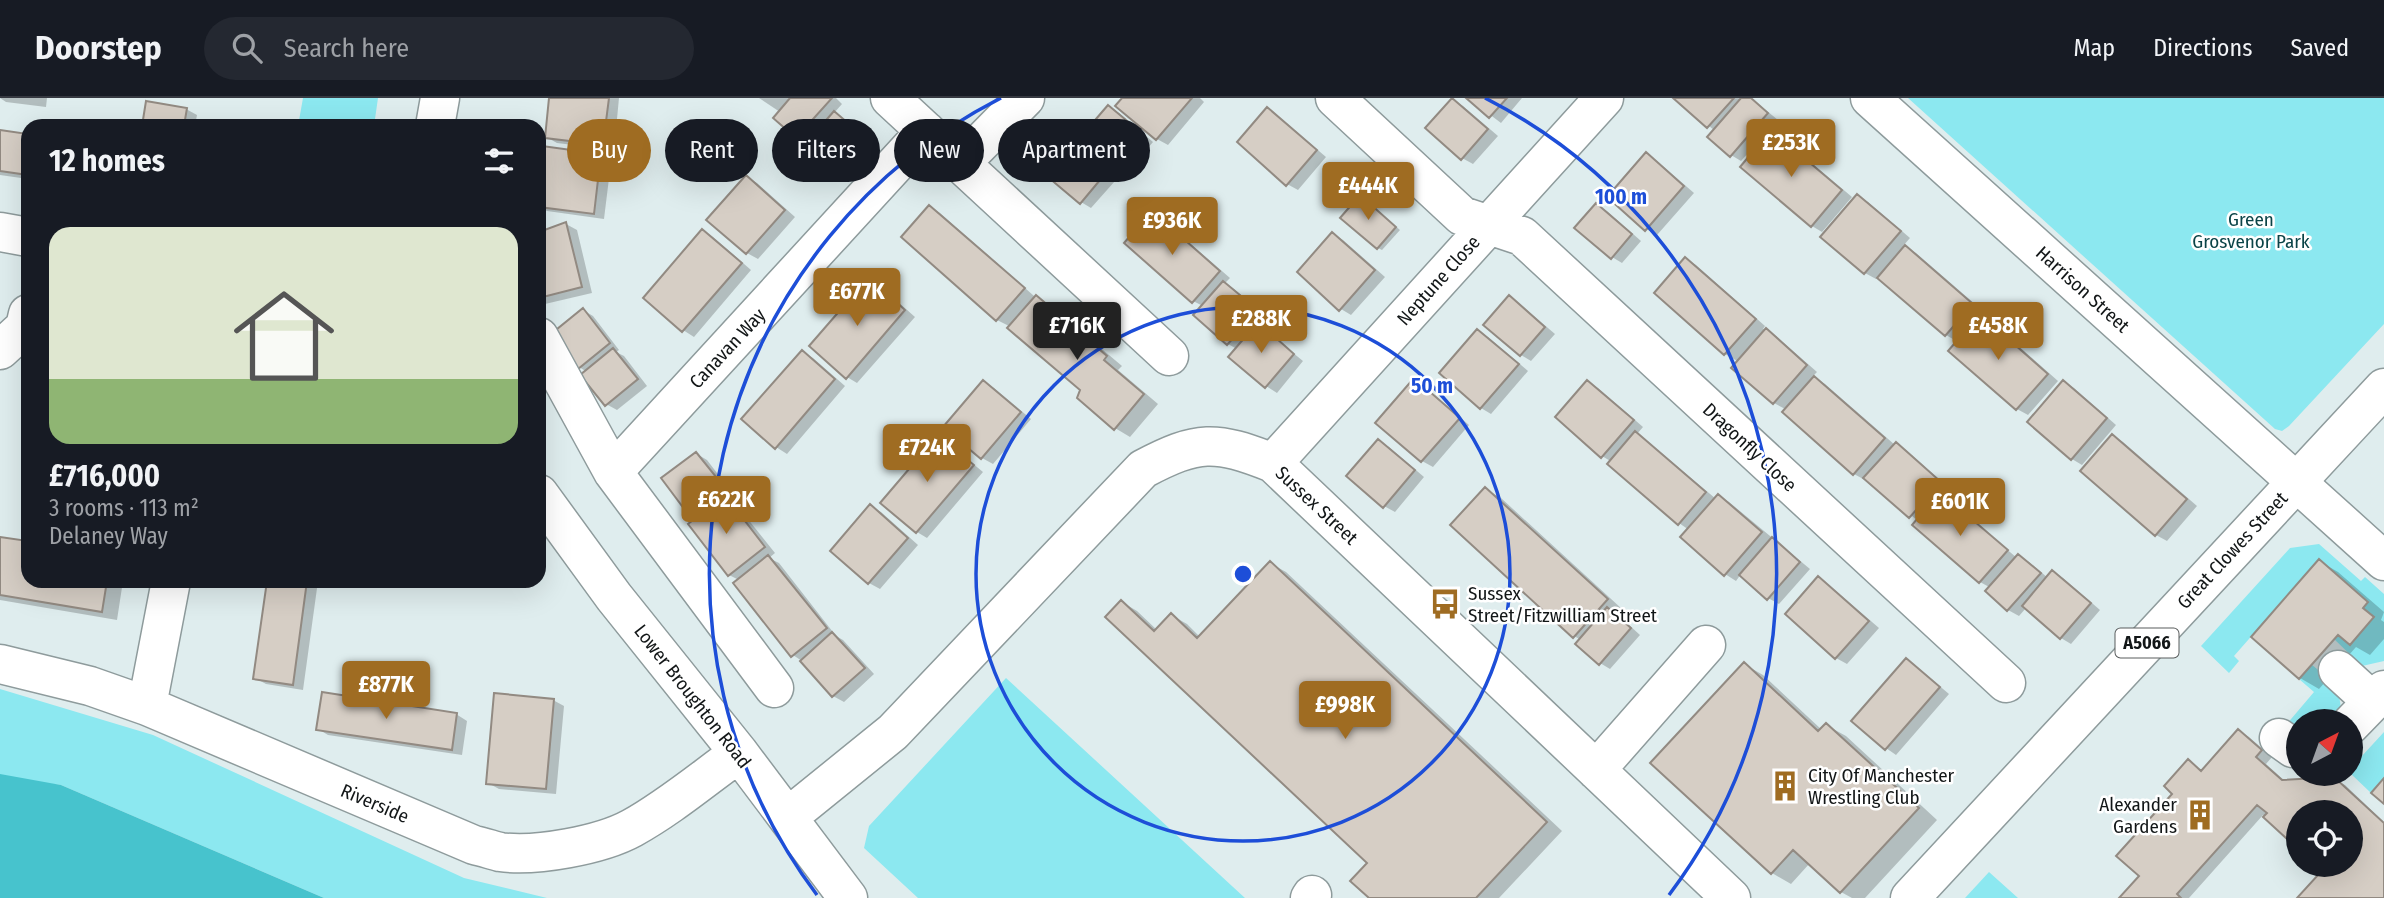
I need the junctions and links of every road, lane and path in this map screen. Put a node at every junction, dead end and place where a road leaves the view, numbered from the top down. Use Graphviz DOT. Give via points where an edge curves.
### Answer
graph roads {
  1 [pos="440,98"];
  2 [pos="890,98"];
  3 [pos="1025,98"];
  4 [pos="1335,98"];
  5 [pos="1604,98"];
  6 [pos="1870,98"];
  7 [pos="436,119"];
  8 [pos="913,119"];
  9 [pos="984,140"];
  10 [pos="894,166"];
  11 [pos="981,182"];
  12 [pos="1486,226"];
  13 [pos="0,232"];
  14 [pos="21,236"];
  15 [pos="21,331"];
  16 [pos="0,350"];
  17 [pos="546,350"];
  18 [pos="1169,356"];
  19 [pos="2384,388"];
  20 [pos="1273,463"];
  21 [pos="613,471"];
  22 [pos="2297,481"];
  23 [pos="546,504"];
  24 [pos="2384,561"];
  25 [pos="170,588"];
  26 [pos="1706,645"];
  27 [pos="0,664"];
  28 [pos="2338,670"];
  29 [pos="2006,683"];
  30 [pos="774,688"];
  31 [pos="147,706"];
  32 [pos="2369,706"];
  33 [pos="739,753"];
  34 [pos="1597,770"];
  35 [pos="788,817"];
  36 [pos="848,898"];
  37 [pos="1731,898"];
  38 [pos="1910,898"];
  1 -- 7 [label="street"];
  2 -- 8 [label="street"];
  3 -- 9 [label="street"];
  4 -- 12 [label="street, Dragonfly Close" via="1462,216"];
  5 -- 12 [label="street, Neptune Close"];
  6 -- 22 [label="street, Harrison Street"];
  10 -- 21 [label="street, Canavan Way"];
  11 -- 18 [label="street"];
  12 -- 20 [label="street, Neptune Close"];
  12 -- 29 [label="street, Dragonfly Close" via="1522,236"];
  13 -- 14 [label="street"];
  15 -- 16 [label="street"];
  17 -- 21 [label="street"];
  19 -- 22 [label="street, Great Clowes Street / A5066"];
  20 -- 34 [label="street, Sussex Street"];
  20 -- 35 [label="street, Sussex Street" via="1238,449 1194,447 1143,469 893,732"];
  21 -- 30 [label="street"];
  22 -- 24 [label="street, Harrison Street"];
  22 -- 38 [label="street, Great Clowes Street / A5066"];
  23 -- 33 [label="street, Lower Broughton Road"];
  25 -- 31 [label="street"];
  26 -- 34 [label="street"];
  27 -- 31 [label="street, Riverside" via="90,686"];
  28 -- 32 [label="street"];
  31 -- 33 [label="street, Riverside" via="474,845 502,852 556,850 594,843 631,829"];
  33 -- 35 [label="street, Lower Broughton Road"];
  34 -- 37 [label="street, Sussex Street"];
  35 -- 36 [label="street, Lower Broughton Road"];
}
